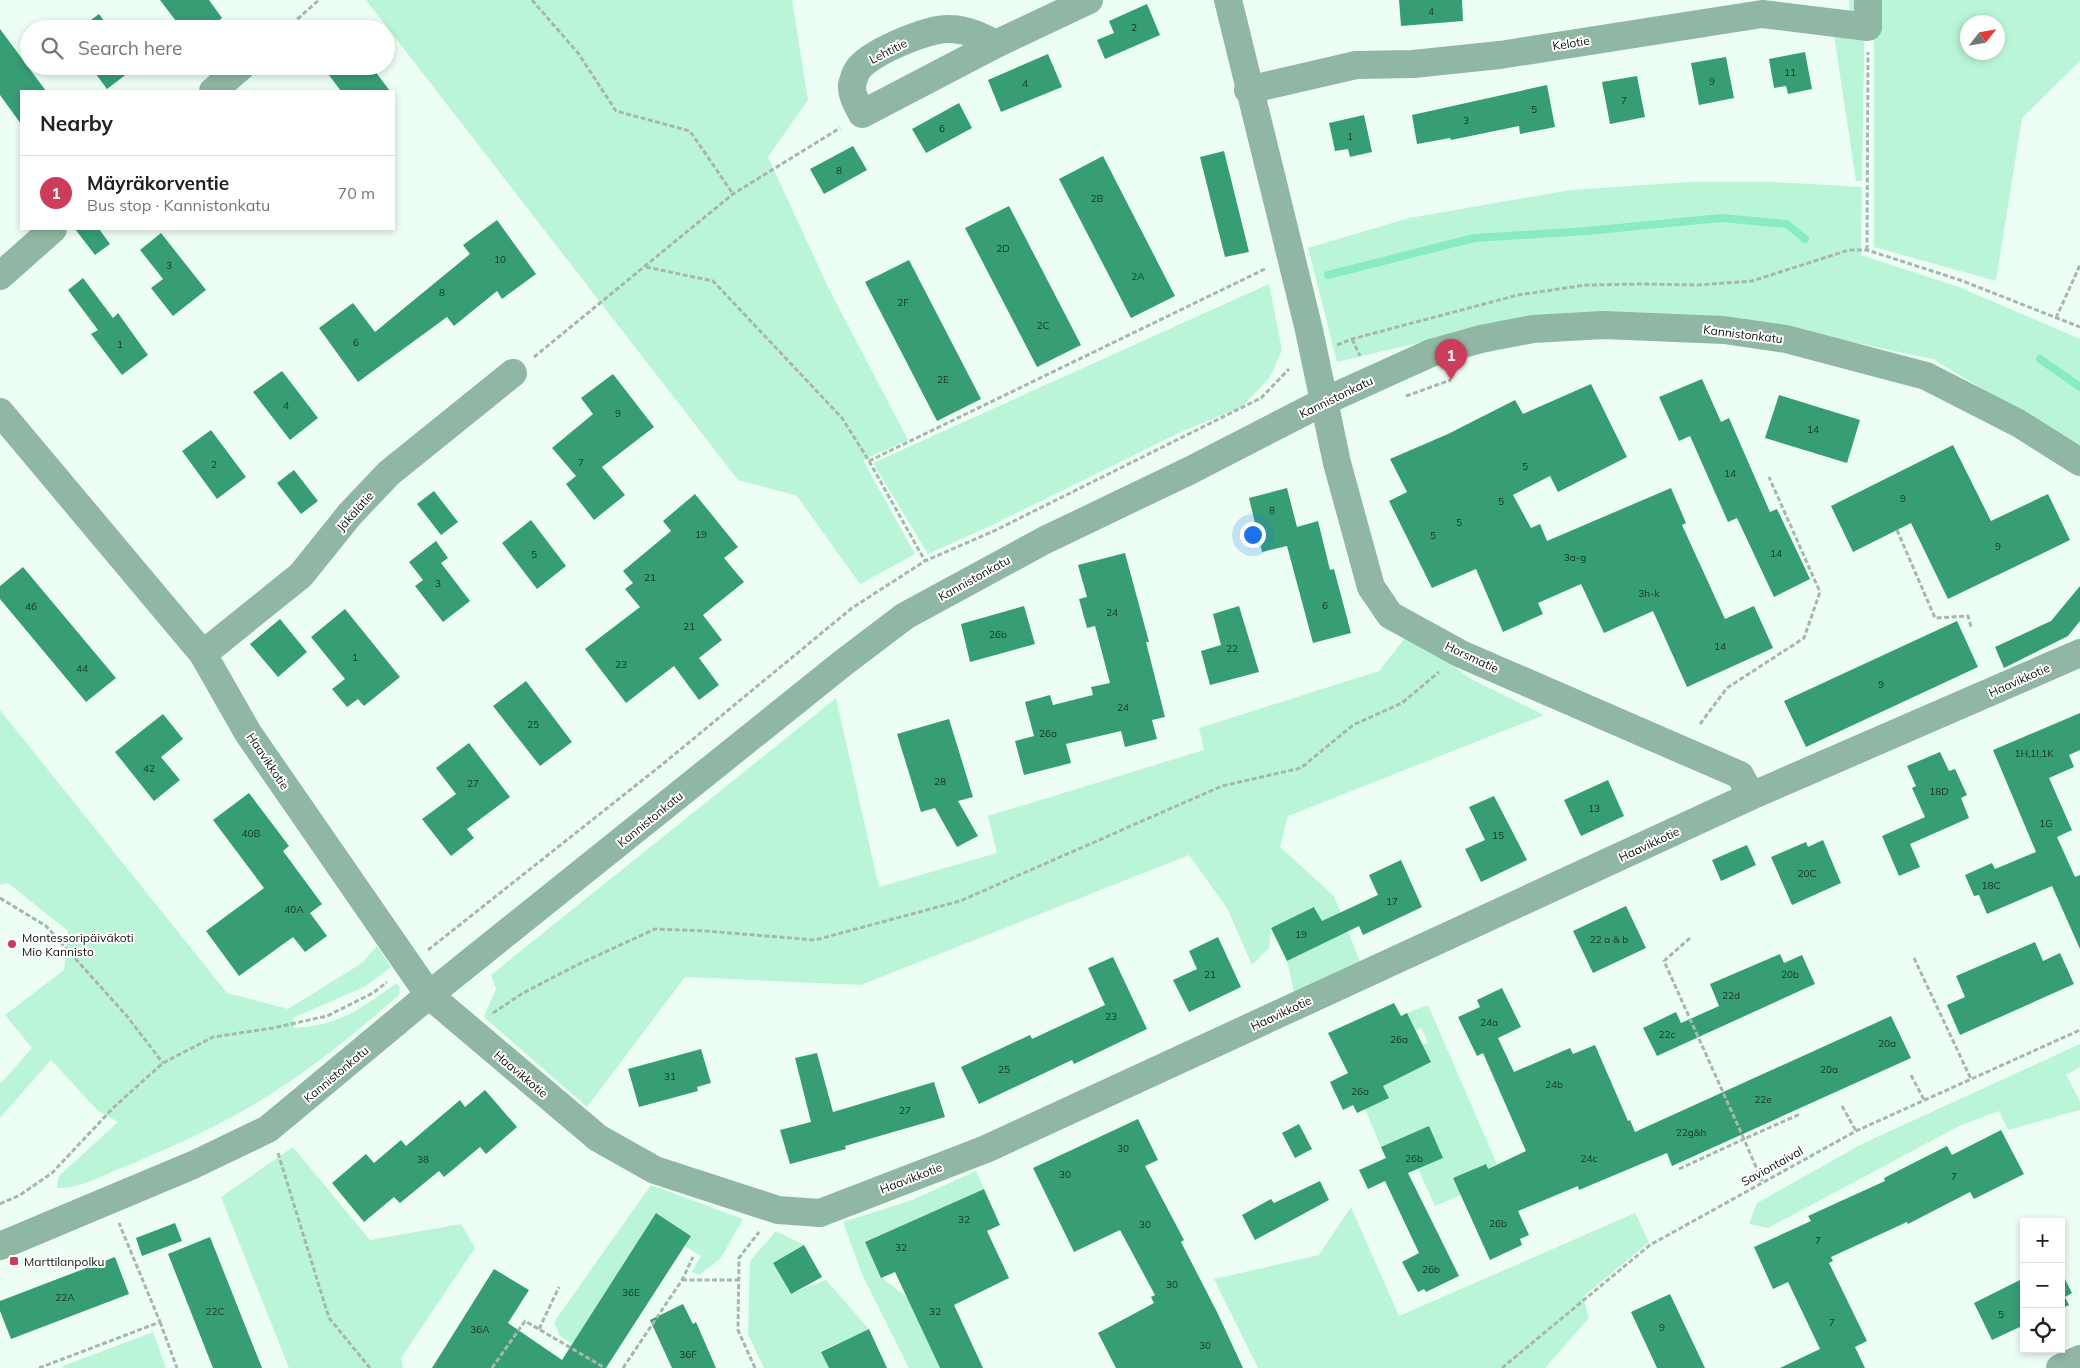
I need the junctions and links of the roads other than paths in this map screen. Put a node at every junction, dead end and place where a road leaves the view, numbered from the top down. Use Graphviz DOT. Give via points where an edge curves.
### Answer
graph roads {
  1 [pos="1089,0"];
  2 [pos="1228,0"];
  3 [pos="1868,0"];
  4 [pos="996,44"];
  5 [pos="232,75"];
  6 [pos="214,90"];
  7 [pos="1248,90"];
  8 [pos="52,230"];
  9 [pos="0,276"];
  10 [pos="514,373"];
  11 [pos="1325,401"];
  12 [pos="0,412"];
  13 [pos="2080,462"];
  14 [pos="2080,653"];
  15 [pos="203,654"];
  16 [pos="1751,796"];
  17 [pos="429,995"];
  18 [pos="0,1246"];
  19 [pos="2080,1359"];
  20 [pos="2060,1368"];
  1 -- 4 [label="street"];
  2 -- 7 [label="street, Horsmatie"];
  3 -- 7 [label="street, Kelotie" via="1868,27 1762,14 1500,55 1413,64 1356,65"];
  4 -- 4 [label="street, Lehtitie" via="862,114 855,100 852,86 857,70 870,58 932,30 975,33"];
  5 -- 6 [label="street"];
  7 -- 11 [label="street, Horsmatie"];
  8 -- 9 [label="street"];
  10 -- 15 [label="street, Jäkälätie" via="389,473 350,514 301,575"];
  11 -- 13 [label="street, Kannistonkatu" via="1432,354 1481,339 1533,329 1603,325 1724,330 1786,339 1926,376 2018,423"];
  11 -- 16 [label="street, Horsmatie" via="1337,463 1371,587 1390,615 1461,654 1740,775"];
  11 -- 17 [label="street, Kannistonkatu" via="1045,540 905,616"];
  12 -- 15 [label="street, Haavikkotie"];
  14 -- 16 [label="street, Haavikkotie"];
  15 -- 17 [label="street, Haavikkotie" via="248,733"];
  16 -- 17 [label="street, Haavikkotie" via="986,1149 820,1213 778,1210 655,1170 598,1138"];
  17 -- 18 [label="street, Kannistonkatu" via="268,1130"];
  19 -- 20 [label="street"];
}
